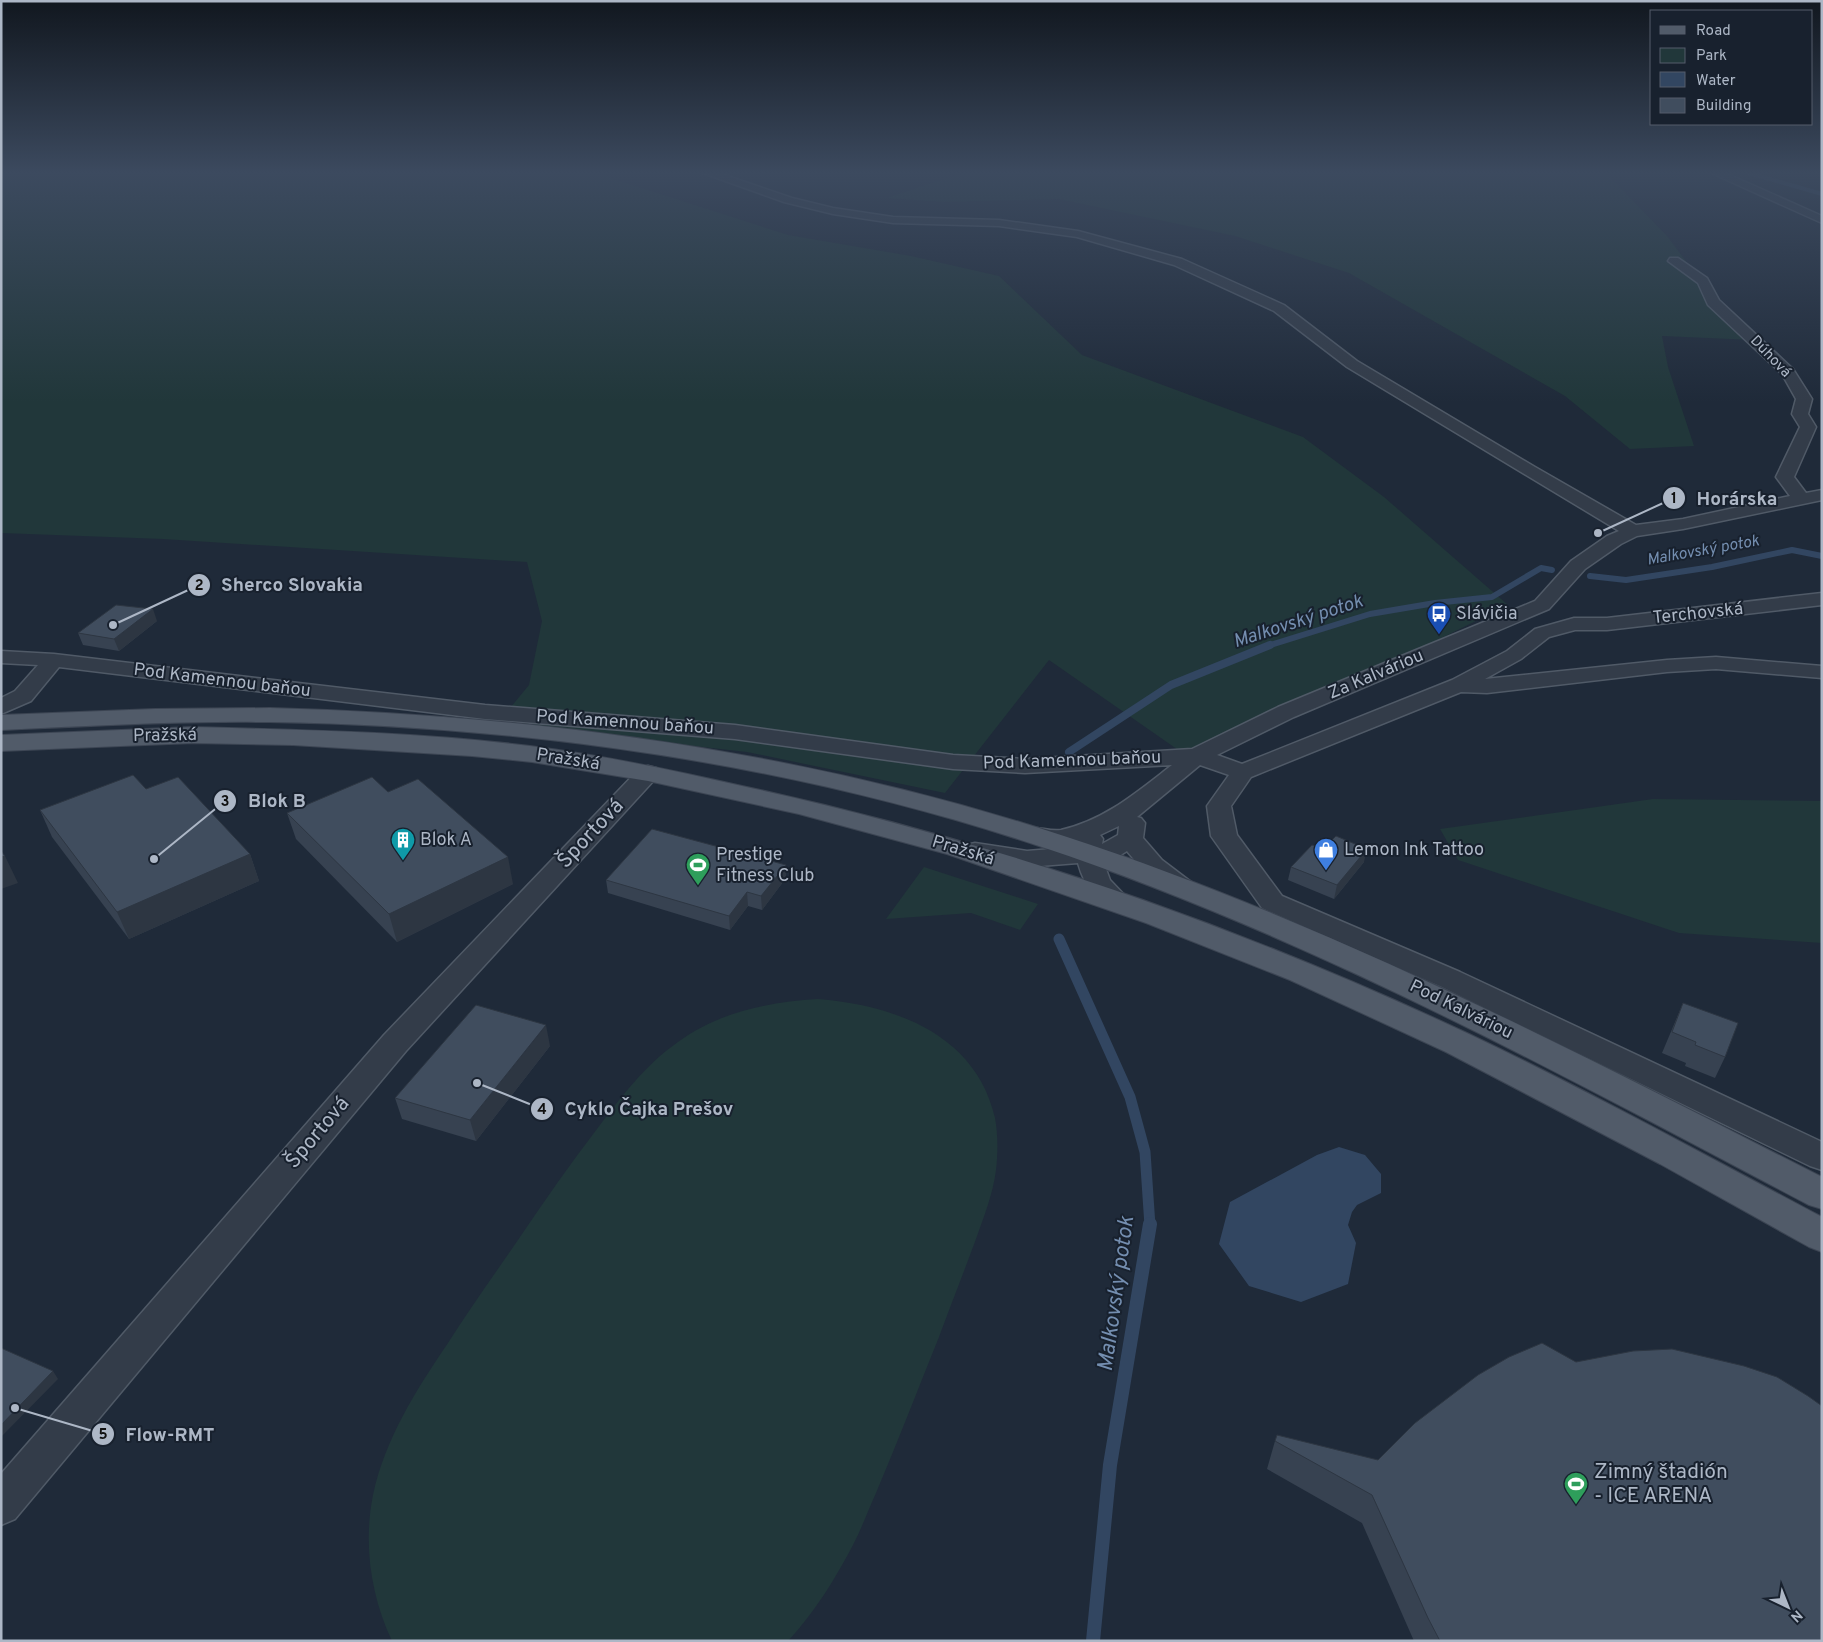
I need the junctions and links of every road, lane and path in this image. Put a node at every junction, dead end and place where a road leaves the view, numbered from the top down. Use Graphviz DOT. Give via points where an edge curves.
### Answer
graph roads {
  1 [pos="1130,249"];
  2 [pos="1674,261"];
  3 [pos="1822,495"];
  4 [pos="1802,500"];
  5 [pos="1600,512"];
  6 [pos="1661,524"];
  7 [pos="1633,531"];
  8 [pos="1822,599"];
  9 [pos="1542,605"];
  10 [pos="1574,624"];
  11 [pos="1,656"];
  12 [pos="54,660"];
  13 [pos="1822,672"];
  14 [pos="1458,686"];
  15 [pos="23,696"];
  16 [pos="1,707"];
  17 [pos="46,721"];
  18 [pos="1,723"];
  19 [pos="1,743"];
  20 [pos="1197,756"];
  21 [pos="1127,761"];
  22 [pos="1243,772"];
  23 [pos="648,773"];
  24 [pos="1139,803"];
  25 [pos="1130,839"];
  26 [pos="1092,841"];
  27 [pos="957,848"];
  28 [pos="1184,889"];
  29 [pos="1118,902"];
  30 [pos="1822,1157"];
  31 [pos="1822,1194"];
  32 [pos="1822,1236"];
  33 [pos="1,1505"];
  1 -- 5 [label="street" via="1178,262 1279,308 1352,364"];
  2 -- 4 [label="street, Dúhová" via="1703,280 1713,302 1788,372 1804,398 1800,414 1808,427 1785,477"];
  3 -- 4 [label="street, Za Kalváriou"];
  4 -- 7 [label="street, Za Kalváriou"];
  5 -- 6 [label="street"];
  5 -- 7 [label="street"];
  7 -- 9 [label="street, Za Kalváriou" via="1578,565"];
  8 -- 10 [label="street, Terchovská" via="1607,624"];
  9 -- 10 [label="street"];
  9 -- 20 [label="street, Za Kalváriou" via="1286,712"];
  10 -- 14 [label="street, Terchovská" via="1542,633 1514,654"];
  11 -- 12 [label="street, Pod Kamennou baňou"];
  12 -- 15 [label="street"];
  12 -- 21 [label="street, Pod Kamennou baňou" via="485,712 736,732 953,762 1025,766"];
  13 -- 14 [label="street" via="1716,663 1487,686"];
  14 -- 22 [label="street"];
  15 -- 16 [label="street"];
  15 -- 17 [label="street" via="29,709"];
  17 -- 18 [label="main road, Pražská"];
  17 -- 26 [label="main road, Pražská" via="193,715 306,716 560,734 821,778 1029,833"];
  19 -- 23 [label="main road, Pražská" via="192,735 403,742 532,754"];
  20 -- 21 [label="street, Pod Kamennou baňou"];
  20 -- 22 [label="street"];
  20 -- 24 [label="street, Za Kalváriou"];
  21 -- 24 [label="street" via="1139,765 1150,778"];
  22 -- 30 [label="street, Pod Kalváriou" via="1219,806 1224,836 1272,902 1450,979"];
  23 -- 27 [label="main road, Pražská" via="803,807"];
  23 -- 33 [label="street, Športová" via="395,1043"];
  24 -- 25 [label="street"];
  24 -- 26 [label="street, Za Kalváriou"];
  25 -- 26 [label="street" via="1105,853"];
  25 -- 28 [label="street" via="1153,866"];
  26 -- 27 [label="street" via="1027,859"];
  26 -- 28 [label="main road, Pod Kalváriou"];
  26 -- 29 [label="street" via="1101,887"];
  27 -- 29 [label="main road, Pražská"];
  28 -- 31 [label="main road, Pod Kalváriou" via="1320,944 1472,1014"];
  29 -- 32 [label="main road, Pod Kalváriou" via="1301,972 1458,1043 1673,1154"];
}
